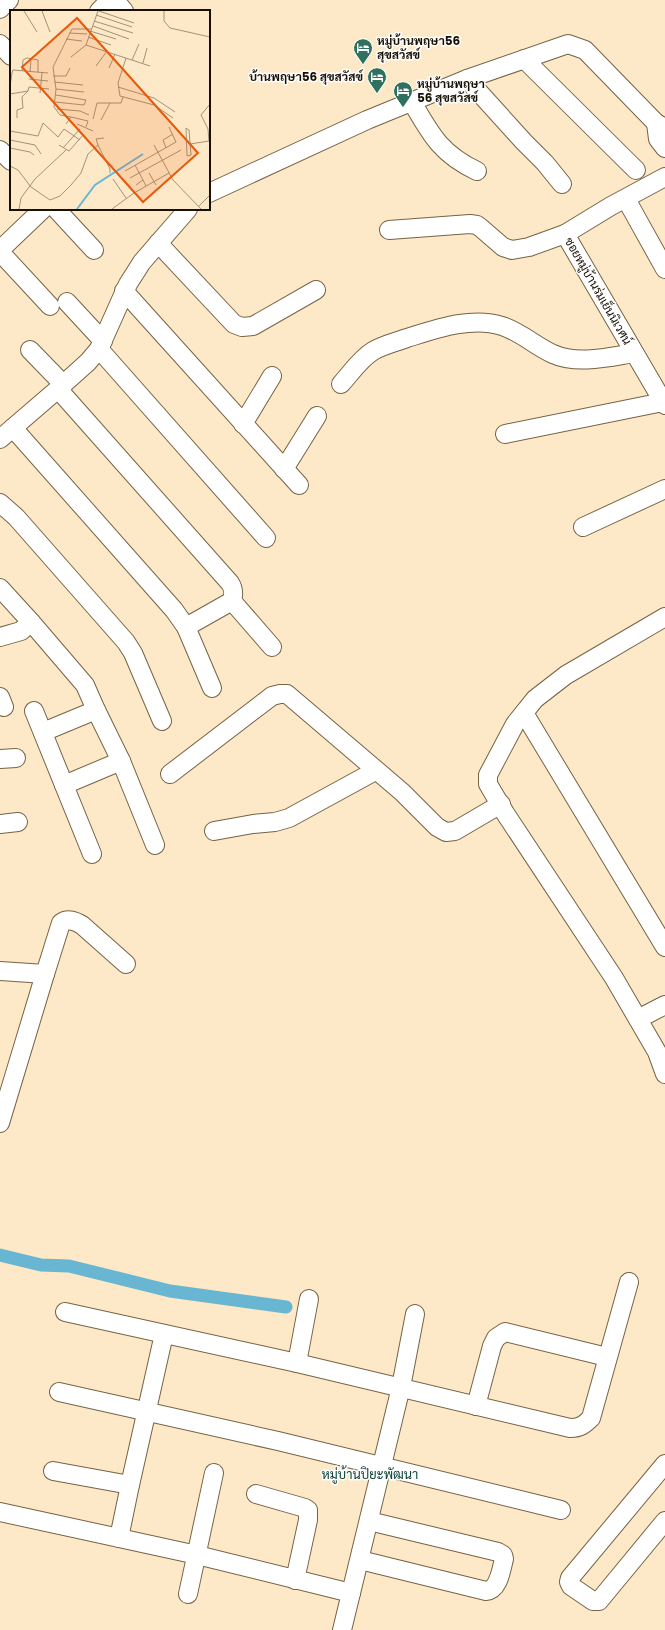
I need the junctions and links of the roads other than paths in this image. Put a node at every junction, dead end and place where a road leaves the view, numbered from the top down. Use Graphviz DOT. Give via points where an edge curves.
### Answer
graph roads {
  1 [pos="9,0"];
  2 [pos="110,0"];
  3 [pos="115,0"];
  4 [pos="0,9"];
  5 [pos="100,10"];
  6 [pos="123,10"];
  7 [pos="0,44"];
  8 [pos="10,55"];
  9 [pos="524,59"];
  10 [pos="467,79"];
  11 [pos="412,102"];
  12 [pos="660,125"];
  13 [pos="665,148"];
  14 [pos="0,150"];
  15 [pos="10,160"];
  16 [pos="636,170"];
  17 [pos="477,171"];
  18 [pos="665,177"];
  19 [pos="562,184"];
  20 [pos="210,192"];
  21 [pos="626,199"];
  22 [pos="42,210"];
  23 [pos="57,210"];
  24 [pos="187,210"];
  25 [pos="389,230"];
  26 [pos="565,234"];
  27 [pos="158,243"];
  28 [pos="94,250"];
  29 [pos="0,251"];
  30 [pos="665,269"];
  31 [pos="316,290"];
  32 [pos="124,292"];
  33 [pos="101,345"];
  34 [pos="30,350"];
  35 [pos="634,353"];
  36 [pos="272,376"];
  37 [pos="341,384"];
  38 [pos="61,387"];
  39 [pos="664,403"];
  40 [pos="317,416"];
  41 [pos="243,424"];
  42 [pos="7,433"];
  43 [pos="505,434"];
  44 [pos="284,469"];
  45 [pos="299,485"];
  46 [pos="665,489"];
  47 [pos="0,503"];
  48 [pos="583,527"];
  49 [pos="266,538"];
  50 [pos="0,588"];
  51 [pos="232,601"];
  52 [pos="665,617"];
  53 [pos="31,622"];
  54 [pos="186,627"];
  55 [pos="0,637"];
  56 [pos="272,647"];
  57 [pos="212,688"];
  58 [pos="96,710"];
  59 [pos="34,711"];
  60 [pos="524,713"];
  61 [pos="162,721"];
  62 [pos="43,732"];
  63 [pos="121,761"];
  64 [pos="375,771"];
  65 [pos="170,774"];
  66 [pos="64,784"];
  67 [pos="501,804"];
  68 [pos="18,822"];
  69 [pos="0,824"];
  70 [pos="214,831"];
  71 [pos="154,845"];
  72 [pos="92,854"];
  73 [pos="665,947"];
  74 [pos="126,964"];
  75 [pos="0,971"];
  76 [pos="45,974"];
  77 [pos="665,1005"];
  78 [pos="638,1019"];
  79 [pos="665,1074"];
  80 [pos="0,1123"];
  81 [pos="629,1282"];
  82 [pos="309,1299"];
  83 [pos="65,1312"];
  84 [pos="415,1314"];
  85 [pos="164,1334"];
  86 [pos="607,1357"];
  87 [pos="297,1363"];
  88 [pos="401,1387"];
  89 [pos="59,1392"];
  90 [pos="476,1406"];
  91 [pos="147,1411"];
  92 [pos="665,1464"];
  93 [pos="382,1466"];
  94 [pos="53,1471"];
  95 [pos="214,1473"];
  96 [pos="130,1485"];
  97 [pos="256,1494"];
  98 [pos="561,1510"];
  99 [pos="0,1512"];
  100 [pos="369,1521"];
  101 [pos="665,1521"];
  102 [pos="119,1538"];
  103 [pos="197,1555"];
  104 [pos="360,1560"];
  105 [pos="294,1580"];
  106 [pos="351,1593"];
  107 [pos="188,1594"];
  108 [pos="342,1630"];
  1 -- 4 [label="street"];
  2 -- 5 [label="street"];
  3 -- 6 [label="street"];
  7 -- 8 [label="street"];
  9 -- 10 [label="street"];
  9 -- 12 [label="street" via="568,44 585,50"];
  9 -- 16 [label="street"];
  10 -- 11 [label="street"];
  10 -- 19 [label="street"];
  11 -- 17 [label="street" via="438,144 462,164"];
  11 -- 20 [label="street"];
  12 -- 13 [label="street" via="658,139"];
  14 -- 15 [label="street"];
  18 -- 21 [label="street, ซอยหมู่บ้านร่มเย็นนิเวศน์"];
  21 -- 26 [label="street, ซอยหมู่บ้านร่มเย็นนิเวศน์"];
  21 -- 30 [label="street"];
  22 -- 29 [label="street"];
  23 -- 28 [label="street"];
  24 -- 27 [label="street"];
  25 -- 26 [label="street" via="477,225 503,247 512,250 529,247"];
  26 -- 35 [label="street, ซอยหมู่บ้านร่มเย็นนิเวศน์"];
  27 -- 31 [label="street" via="234,324 242,327 253,326"];
  27 -- 32 [label="street" via="142,262"];
  29 -- 33 [label="street"];
  32 -- 33 [label="street"];
  32 -- 41 [label="street"];
  33 -- 38 [label="street" via="88,362"];
  33 -- 49 [label="street"];
  34 -- 38 [label="street"];
  35 -- 37 [label="street" via="594,359 554,355 518,332 480,322 430,331 372,351"];
  35 -- 39 [label="street, ซอยหมู่บ้านร่มเย็นนิเวศน์"];
  36 -- 41 [label="street"];
  38 -- 42 [label="street"];
  38 -- 51 [label="street" via="230,582 234,594"];
  39 -- 43 [label="street"];
  40 -- 44 [label="street"];
  41 -- 44 [label="street"];
  42 -- 54 [label="street" via="174,610"];
  44 -- 45 [label="street"];
  46 -- 48 [label="street"];
  47 -- 61 [label="street" via="16,517 126,642"];
  50 -- 53 [label="street"];
  51 -- 54 [label="street"];
  51 -- 56 [label="street"];
  52 -- 60 [label="street" via="550,686"];
  53 -- 55 [label="street" via="21,631"];
  53 -- 58 [label="street" via="85,685"];
  54 -- 57 [label="street"];
  58 -- 62 [label="street"];
  58 -- 63 [label="street"];
  59 -- 62 [label="street"];
  60 -- 67 [label="street" via="515,724 488,775 488,784"];
  60 -- 73 [label="street"];
  62 -- 66 [label="street"];
  63 -- 66 [label="street"];
  63 -- 71 [label="street"];
  64 -- 65 [label="street" via="294,699 287,694 280,694 272,696"];
  64 -- 67 [label="street" via="402,792 437,827 446,832 455,831"];
  64 -- 70 [label="street" via="289,818"];
  66 -- 72 [label="street"];
  67 -- 78 [label="street"];
  68 -- 69 [label="street"];
  74 -- 76 [label="street" via="82,925 76,921 64,921 58,929"];
  75 -- 76 [label="street"];
  76 -- 80 [label="street"];
  77 -- 78 [label="street"];
  78 -- 79 [label="street" via="657,1052"];
  81 -- 86 [label="street"];
  82 -- 87 [label="street"];
  83 -- 85 [label="street"];
  84 -- 88 [label="street"];
  85 -- 87 [label="street"];
  85 -- 91 [label="street"];
  86 -- 90 [label="street" via="591,1418 578,1428"];
  86 -- 90 [label="street" via="505,1332 496,1338 492,1346"];
  87 -- 88 [label="street"];
  88 -- 90 [label="street"];
  88 -- 93 [label="street"];
  89 -- 91 [label="street"];
  91 -- 93 [label="street"];
  91 -- 96 [label="street"];
  92 -- 101 [label="street" via="570,1578 571,1586 593,1601 599,1601"];
  93 -- 98 [label="street"];
  93 -- 100 [label="street"];
  94 -- 96 [label="street"];
  95 -- 103 [label="street"];
  96 -- 102 [label="street"];
  97 -- 105 [label="street" via="308,1510"];
  99 -- 102 [label="street"];
  100 -- 104 [label="street"];
  100 -- 104 [label="street" via="498,1552 504,1559 496,1585 486,1590"];
  102 -- 103 [label="street"];
  103 -- 105 [label="street"];
  103 -- 107 [label="street"];
  104 -- 106 [label="street"];
  105 -- 106 [label="street"];
  106 -- 108 [label="street"];
}
